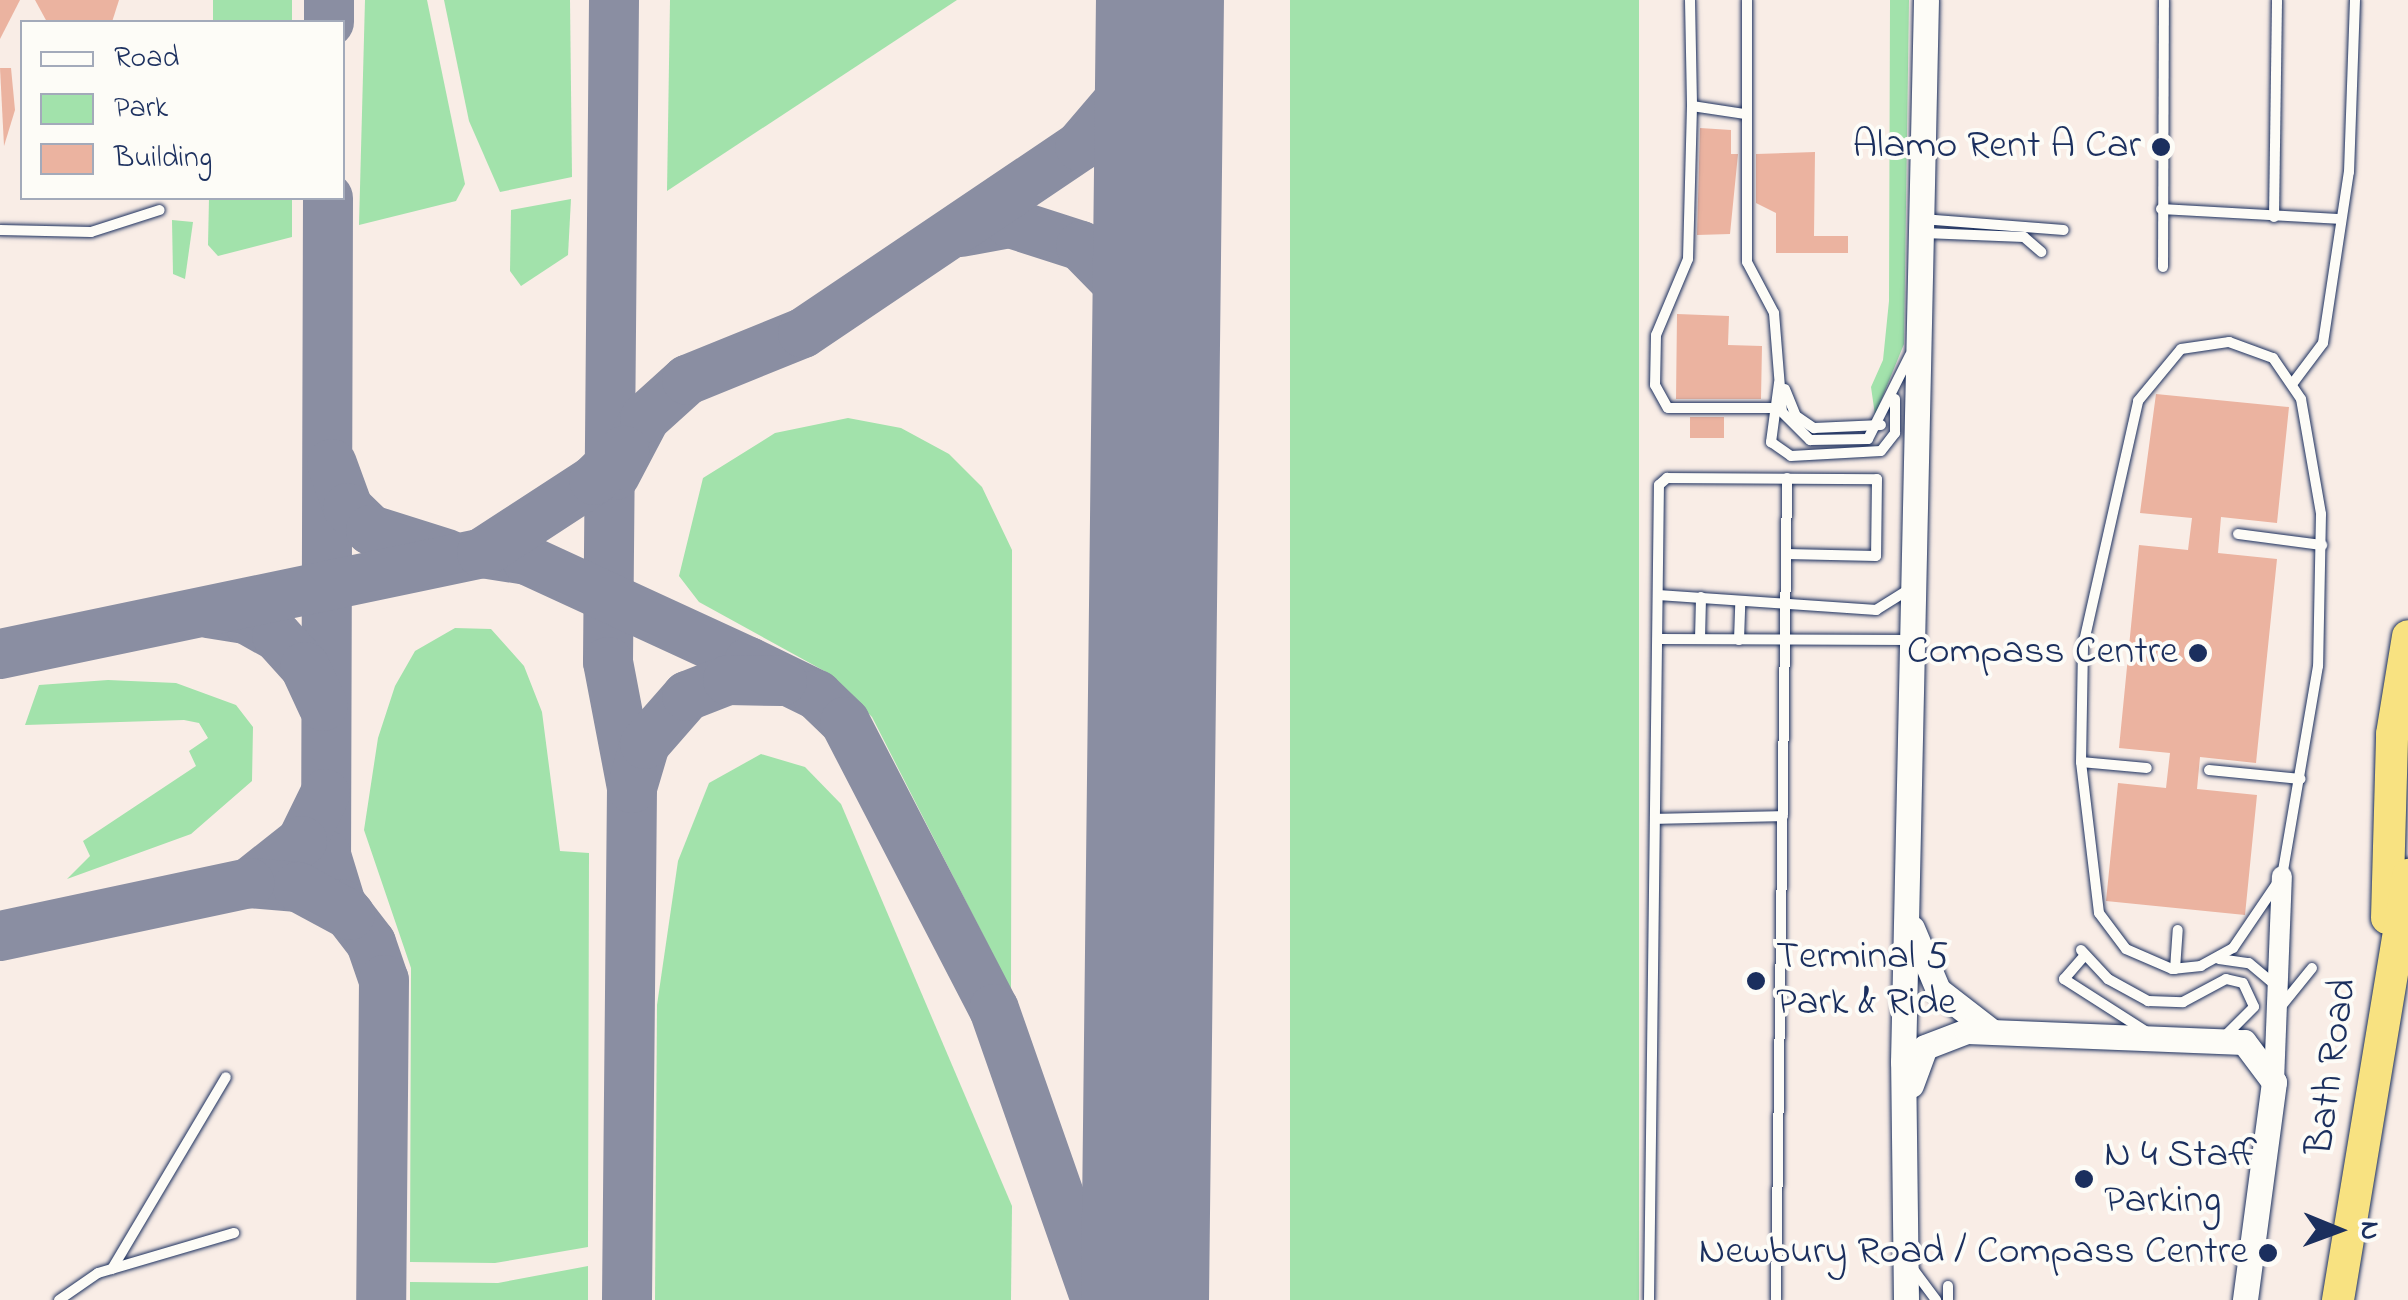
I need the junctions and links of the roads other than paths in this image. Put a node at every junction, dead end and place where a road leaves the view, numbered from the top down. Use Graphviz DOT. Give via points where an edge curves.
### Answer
graph roads {
  1 [pos="1690,0"];
  2 [pos="1747,0"];
  3 [pos="1926,0"];
  4 [pos="2164,0"];
  5 [pos="2278,0"];
  6 [pos="2355,0"];
  7 [pos="1692,106"];
  8 [pos="1745,114"];
  9 [pos="160,210"];
  10 [pos="2161,210"];
  11 [pos="2274,217"];
  12 [pos="2338,219"];
  13 [pos="1921,226"];
  14 [pos="0,230"];
  15 [pos="2064,230"];
  16 [pos="2042,252"];
  17 [pos="2163,267"];
  18 [pos="1921,337"];
  19 [pos="1782,378"];
  20 [pos="2293,383"];
  21 [pos="1896,393"];
  22 [pos="1771,408"];
  23 [pos="1787,478"];
  24 [pos="2238,534"];
  25 [pos="2322,545"];
  26 [pos="1786,554"];
  27 [pos="1918,582"];
  28 [pos="1658,596"];
  29 [pos="1701,597"];
  30 [pos="1740,603"];
  31 [pos="1786,609"];
  32 [pos="1785,636"];
  33 [pos="2408,636"];
  34 [pos="1658,638"];
  35 [pos="1700,639"];
  36 [pos="1739,640"];
  37 [pos="1917,641"];
  38 [pos="2081,762"];
  39 [pos="2147,768"];
  40 [pos="2210,770"];
  41 [pos="2301,778"];
  42 [pos="2398,792"];
  43 [pos="1783,816"];
  44 [pos="1656,820"];
  45 [pos="2408,875"];
  46 [pos="2282,876"];
  47 [pos="1911,924"];
  48 [pos="2178,930"];
  49 [pos="2218,959"];
  50 [pos="2399,963"];
  51 [pos="2312,968"];
  52 [pos="2175,969"];
  53 [pos="2278,1000"];
  54 [pos="2396,1025"];
  55 [pos="1991,1032"];
  56 [pos="2150,1034"];
  57 [pos="2222,1036"];
  58 [pos="226,1077"];
  59 [pos="2274,1082"];
  60 [pos="1906,1104"];
  61 [pos="234,1233"];
  62 [pos="1907,1262"];
  63 [pos="112,1269"];
  64 [pos="1948,1286"];
  65 [pos="60,1300"];
  66 [pos="1649,1300"];
  67 [pos="1776,1300"];
  68 [pos="1906,1300"];
  69 [pos="1936,1300"];
  70 [pos="1948,1300"];
  71 [pos="2245,1300"];
  72 [pos="2338,1300"];
  1 -- 7 [label="lane"];
  2 -- 8 [label="lane"];
  3 -- 13 [label="street"];
  4 -- 10 [label="lane"];
  5 -- 11 [label="lane"];
  6 -- 12 [label="lane" via="2350,166"];
  7 -- 8 [label="lane"];
  7 -- 22 [label="lane" via="1688,259 1656,335 1654,385 1668,408"];
  8 -- 19 [label="lane" via="1750,272 1774,313"];
  9 -- 14 [label="lane" via="92,232"];
  10 -- 11 [label="lane"];
  10 -- 17 [label="lane"];
  11 -- 12 [label="lane"];
  12 -- 20 [label="lane" via="2323,343"];
  13 -- 15 [label="lane"];
  13 -- 16 [label="lane" via="2024,236"];
  13 -- 18 [label="street"];
  18 -- 21 [label="lane"];
  18 -- 27 [label="street"];
  19 -- 21 [label="lane" via="1782,412 1810,440 1868,440"];
  19 -- 22 [label="lane"];
  20 -- 25 [label="lane" via="2313,455"];
  20 -- 38 [label="lane" via="2262,352 2216,342 2180,349 2146,385 2097,566 2084,646"];
  21 -- 22 [label="lane" via="1895,433 1881,451 1854,457 1780,452 1771,442"];
  23 -- 26 [label="lane"];
  23 -- 26 [label="lane" via="1876,479 1876,556"];
  23 -- 28 [label="lane" via="1659,485"];
  24 -- 25 [label="lane"];
  25 -- 41 [label="lane" via="2320,648"];
  26 -- 31 [label="lane"];
  27 -- 31 [label="lane" via="1876,610"];
  27 -- 37 [label="street"];
  28 -- 29 [label="lane"];
  28 -- 34 [label="lane"];
  29 -- 30 [label="lane"];
  29 -- 35 [label="lane"];
  30 -- 31 [label="lane"];
  30 -- 36 [label="lane"];
  31 -- 32 [label="lane"];
  32 -- 36 [label="lane"];
  32 -- 37 [label="lane"];
  32 -- 43 [label="lane"];
  33 -- 42 [label="highway, Bath Road"];
  34 -- 35 [label="lane"];
  34 -- 44 [label="lane"];
  35 -- 36 [label="lane"];
  37 -- 47 [label="street"];
  38 -- 39 [label="lane"];
  38 -- 52 [label="lane" via="2099,912 2126,949"];
  40 -- 41 [label="lane"];
  41 -- 46 [label="lane"];
  42 -- 50 [label="highway, Bath Road"];
  43 -- 44 [label="lane"];
  43 -- 67 [label="lane"];
  44 -- 66 [label="lane"];
  45 -- 50 [label="highway, Bath Road"];
  46 -- 49 [label="lane" via="2256,924"];
  46 -- 53 [label="street"];
  47 -- 55 [label="street" via="1938,990"];
  47 -- 60 [label="street"];
  48 -- 52 [label="lane"];
  49 -- 52 [label="lane"];
  49 -- 53 [label="lane" via="2249,963"];
  50 -- 54 [label="highway, Bath Road"];
  51 -- 53 [label="lane"];
  53 -- 57 [label="street" via="2258,1032"];
  53 -- 59 [label="street"];
  54 -- 72 [label="highway, Bath Road"];
  55 -- 56 [label="street"];
  55 -- 60 [label="street" via="1948,1035 1925,1047"];
  56 -- 57 [label="street"];
  56 -- 57 [label="lane" via="2064,979 2083,952 2120,988 2148,1001 2183,1002 2220,981 2243,982 2254,994 2252,1012"];
  57 -- 59 [label="street" via="2251,1048"];
  58 -- 63 [label="lane"];
  59 -- 71 [label="street"];
  60 -- 62 [label="street"];
  61 -- 63 [label="lane"];
  62 -- 68 [label="street"];
  62 -- 69 [label="lane"];
  63 -- 65 [label="lane"];
  64 -- 70 [label="lane"];
}
